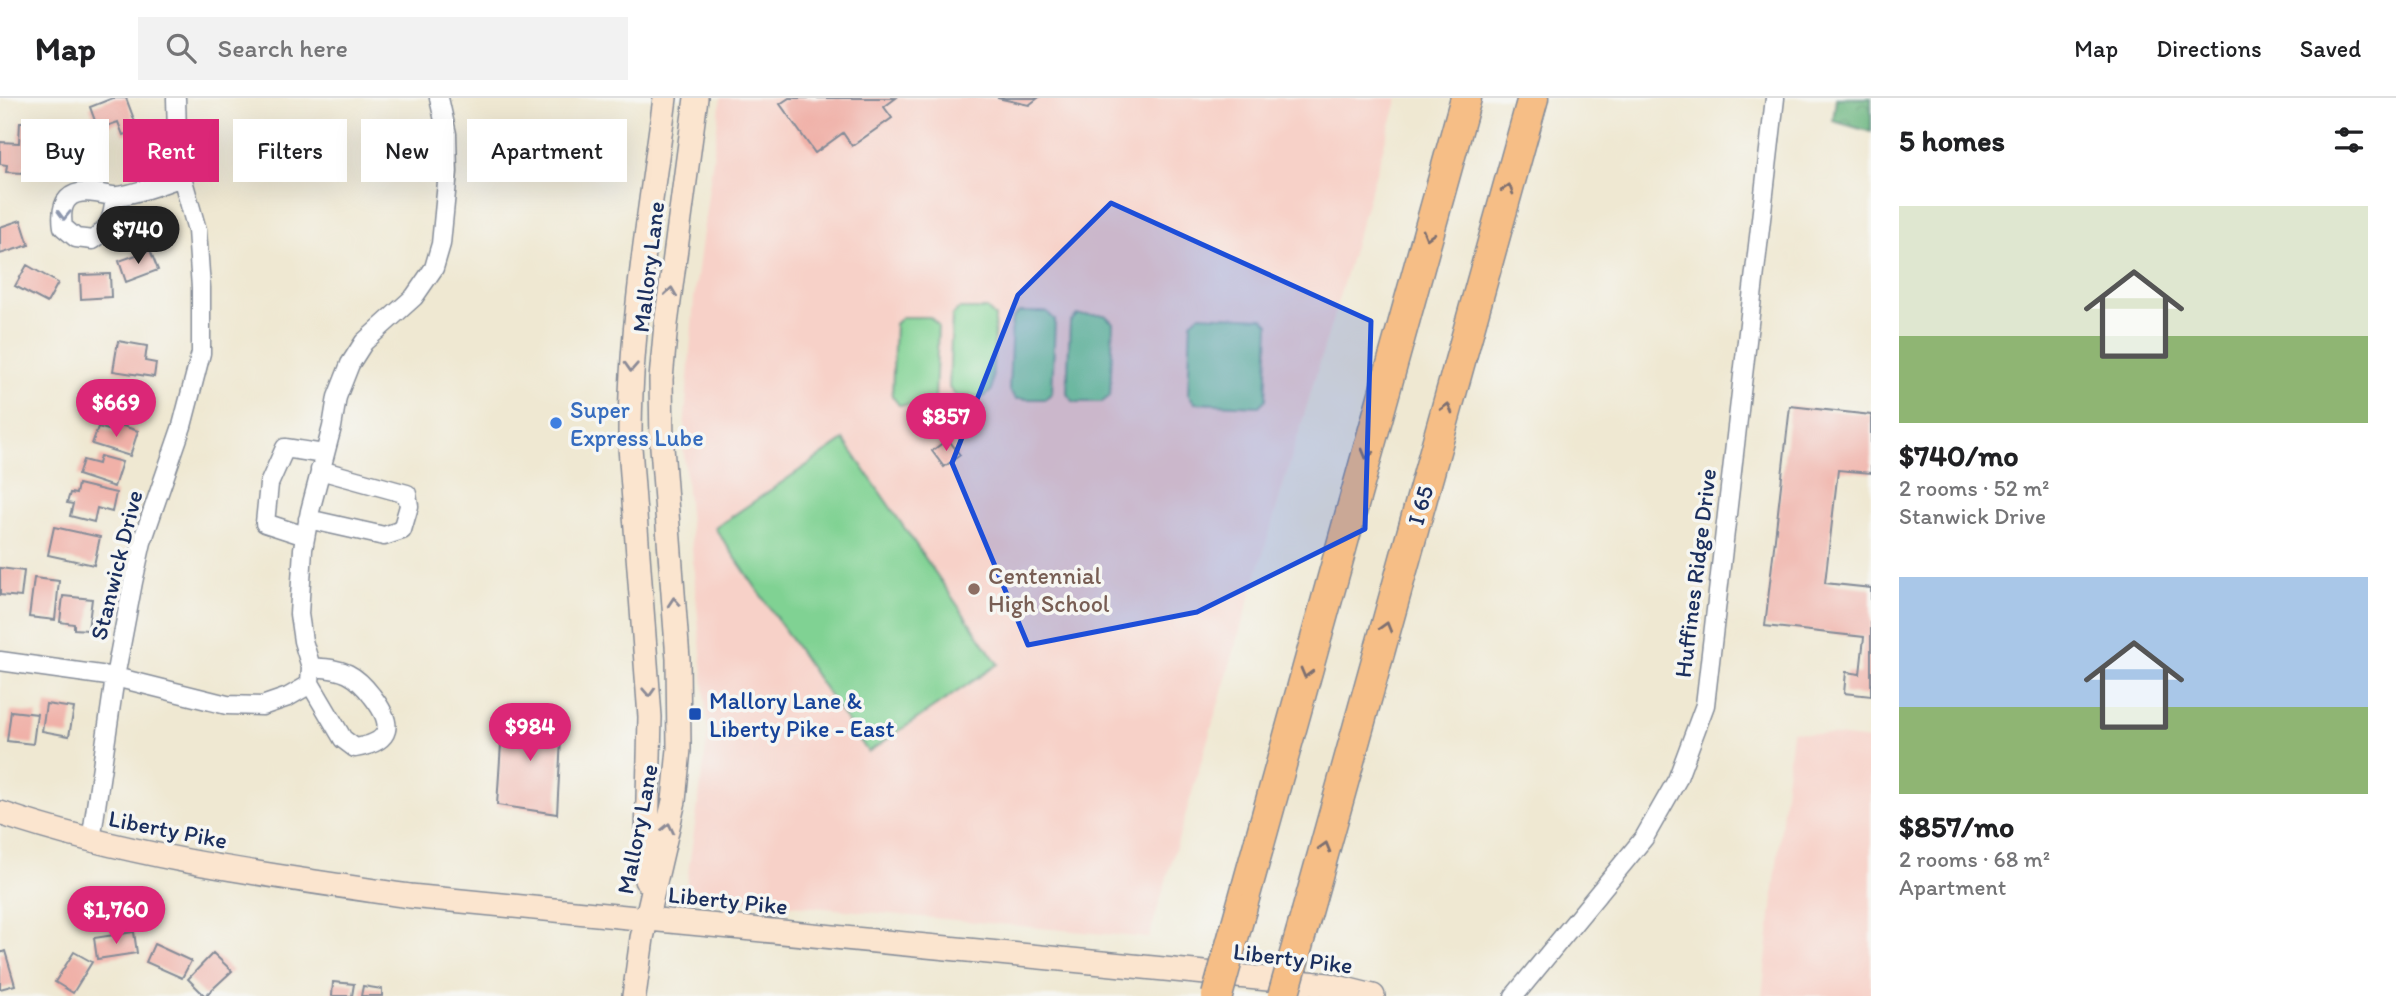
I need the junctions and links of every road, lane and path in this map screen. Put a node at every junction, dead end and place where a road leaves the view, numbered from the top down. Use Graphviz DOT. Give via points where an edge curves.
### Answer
graph roads {
  1 [pos="176,98"];
  2 [pos="439,98"];
  3 [pos="665,98"];
  4 [pos="696,98"];
  5 [pos="1466,98"];
  6 [pos="1533,98"];
  7 [pos="1775,98"];
  8 [pos="177,119"];
  9 [pos="166,182"];
  10 [pos="184,182"];
  11 [pos="116,197"];
  12 [pos="645,251"];
  13 [pos="676,254"];
  14 [pos="322,462"];
  15 [pos="307,528"];
  16 [pos="0,661"];
  17 [pos="310,675"];
  18 [pos="115,677"];
  19 [pos="0,813"];
  20 [pos="92,841"];
  21 [pos="646,918"];
  22 [pos="634,996"];
  23 [pos="1217,996"];
  24 [pos="1283,996"];
  25 [pos="1373,996"];
  26 [pos="1514,996"];
  1 -- 8 [label="street, Stanwick Drive"];
  2 -- 14 [label="street" via="447,134 448,172 434,268 414,297 365,342 350,364"];
  3 -- 12 [label="main road, Mallory Lane"];
  4 -- 13 [label="main road, Mallory Lane"];
  5 -- 23 [label="highway, one-way, bridge"];
  24 -- 6 [label="highway, I 65 / I 65, one-way, bridge"];
  7 -- 26 [label="street, Huffines Ridge Drive" via="1705,705 1677,779 1644,838"];
  9 -- 11 [label="street"];
  10 -- 18 [label="street, Stanwick Drive" via="197,230 201,353 183,426 142,542"];
  12 -- 13 [label="main road"];
  12 -- 21 [label="main road, Mallory Lane, one-way" via="634,331 630,422 650,717"];
  21 -- 13 [label="main road, Mallory Lane, one-way" via="674,801 679,749 678,659 661,412"];
  14 -- 15 [label="street"];
  14 -- 15 [label="street" via="285,447 270,484 265,523"];
  14 -- 15 [label="street" via="407,494 409,506 402,530 384,536"];
  15 -- 17 [label="street" via="299,614"];
  16 -- 18 [label="street"];
  17 -- 17 [label="street" via="332,669 350,675 366,688 383,709 388,726 383,738 355,748 343,739"];
  17 -- 18 [label="street" via="288,697 262,706 227,705"];
  18 -- 20 [label="street, Stanwick Drive"];
  19 -- 20 [label="main road, Liberty Pike"];
  20 -- 21 [label="main road, Liberty Pike" via="410,896"];
  21 -- 22 [label="main road"];
  21 -- 25 [label="main road, Liberty Pike" via="1329,985"];
}
